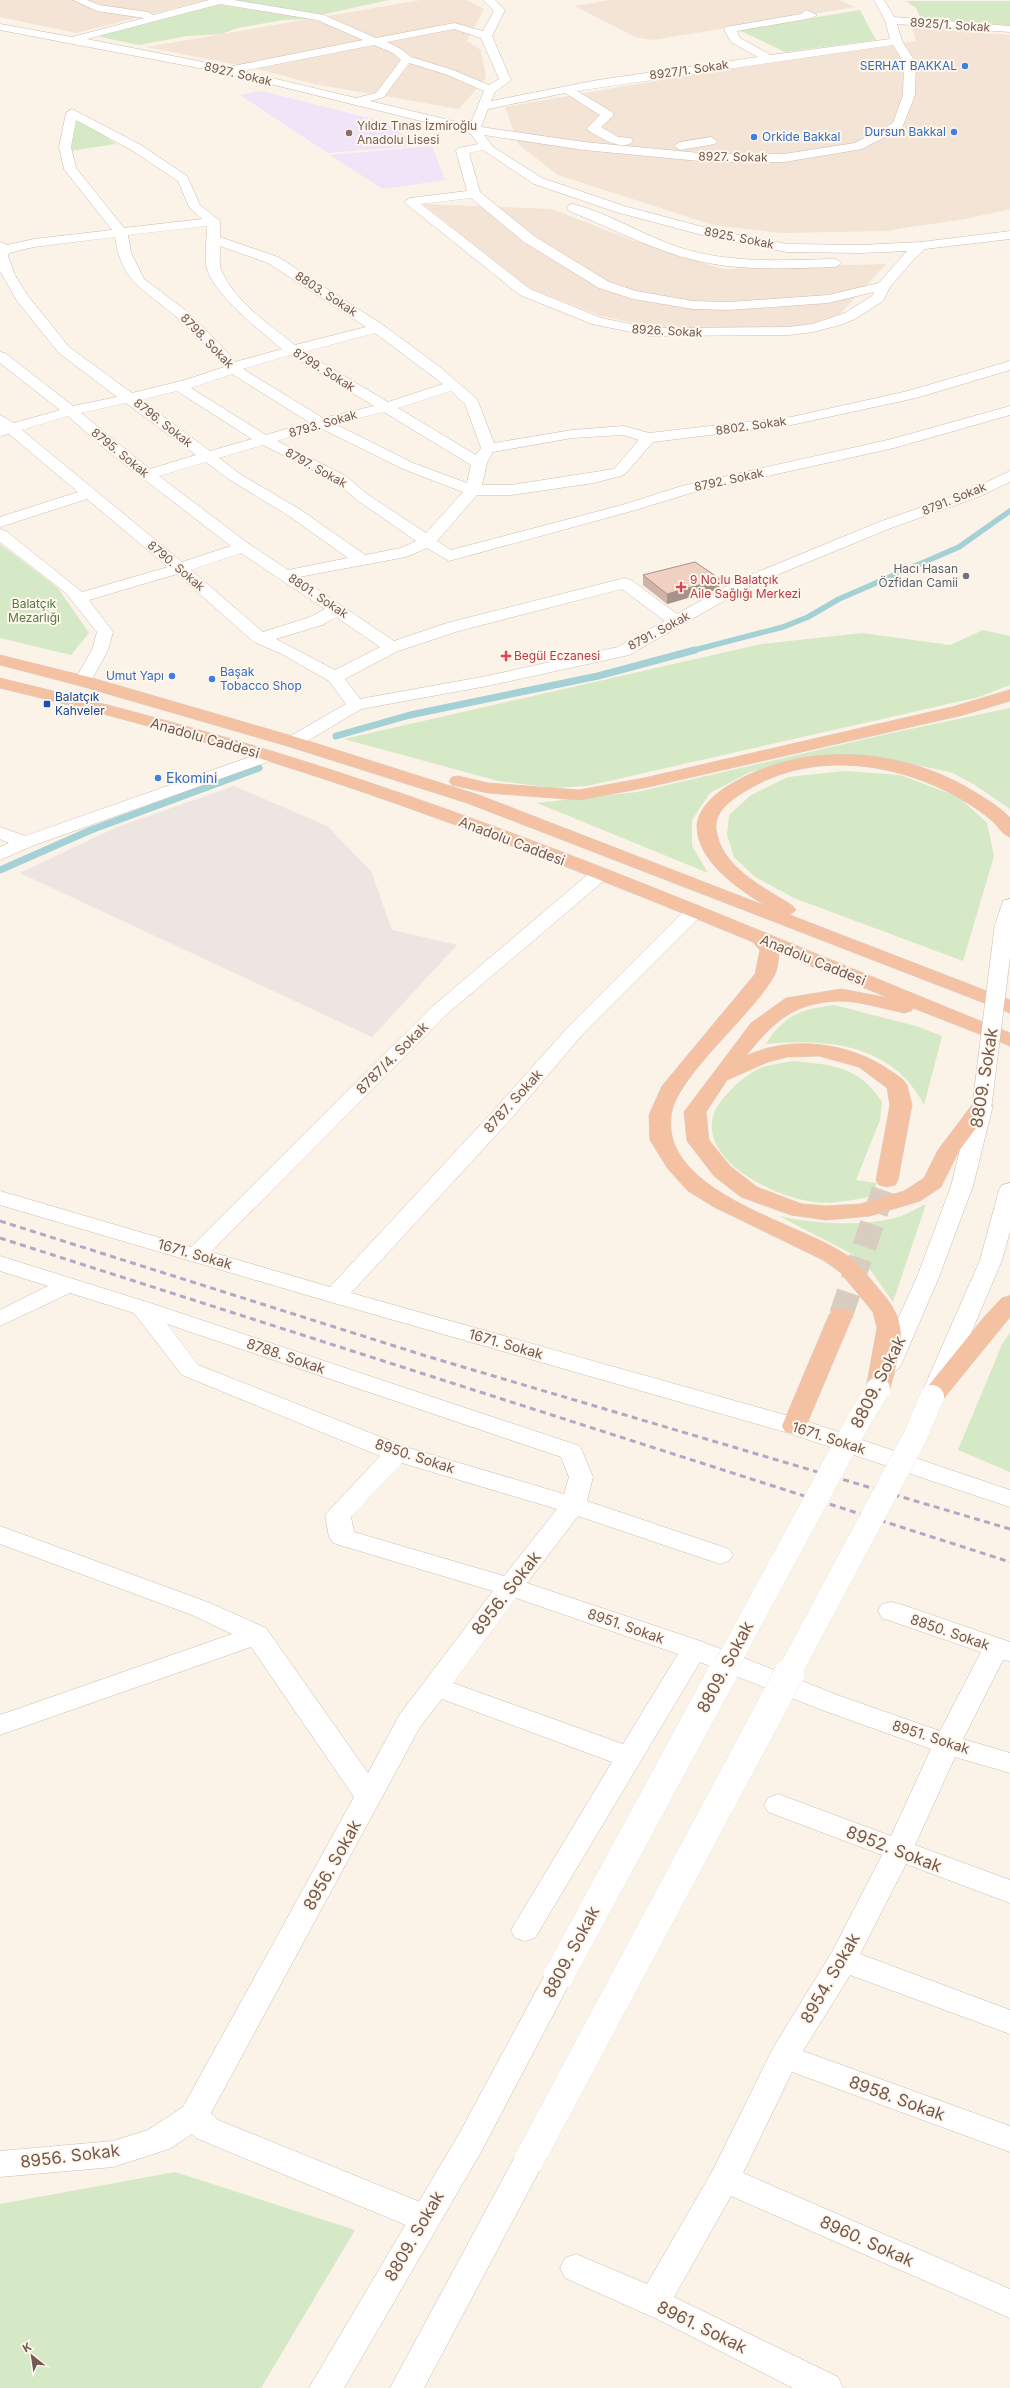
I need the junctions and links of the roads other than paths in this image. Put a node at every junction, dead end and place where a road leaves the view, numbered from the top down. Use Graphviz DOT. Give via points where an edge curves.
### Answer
graph roads {
  1 [pos="78,0"];
  2 [pos="219,0"];
  3 [pos="488,0"];
  4 [pos="879,0"];
  5 [pos="806,13"];
  6 [pos="157,16"];
  7 [pos="890,20"];
  8 [pos="0,27"];
  9 [pos="1010,29"];
  10 [pos="486,36"];
  11 [pos="70,40"];
  12 [pos="375,40"];
  13 [pos="896,41"];
  14 [pos="407,59"];
  15 [pos="770,59"];
  16 [pos="225,70"];
  17 [pos="566,89"];
  18 [pos="490,90"];
  19 [pos="353,102"];
  20 [pos="484,106"];
  21 [pos="474,130"];
  22 [pos="711,141"];
  23 [pos="484,146"];
  24 [pos="680,146"];
  25 [pos="691,156"];
  26 [pos="474,194"];
  27 [pos="563,204"];
  28 [pos="214,221"];
  29 [pos="121,232"];
  30 [pos="1010,235"];
  31 [pos="213,239"];
  32 [pos="921,246"];
  33 [pos="1,249"];
  34 [pos="910,255"];
  35 [pos="884,286"];
  36 [pos="378,328"];
  37 [pos="293,351"];
  38 [pos="0,356"];
  39 [pos="1010,365"];
  40 [pos="233,369"];
  41 [pos="178,386"];
  42 [pos="453,386"];
  43 [pos="130,397"];
  44 [pos="386,407"];
  45 [pos="1010,410"];
  46 [pos="70,411"];
  47 [pos="322,423"];
  48 [pos="4,426"];
  49 [pos="648,438"];
  50 [pos="266,441"];
  51 [pos="488,448"];
  52 [pos="210,456"];
  53 [pos="479,463"];
  54 [pos="147,475"];
  55 [pos="1010,476"];
  56 [pos="473,490"];
  57 [pos="89,493"];
  58 [pos="0,522"];
  59 [pos="0,534"];
  60 [pos="428,541"];
  61 [pos="243,547"];
  62 [pos="449,556"];
  63 [pos="363,561"];
  64 [pos="179,568"];
  65 [pos="285,575"];
  66 [pos="78,598"];
  67 [pos="338,609"];
  68 [pos="677,622"];
  69 [pos="260,638"];
  70 [pos="392,647"];
  71 [pos="0,660"];
  72 [pos="335,677"];
  73 [pos="83,681"];
  74 [pos="0,683"];
  75 [pos="1010,695"];
  76 [pos="356,705"];
  77 [pos="293,742"];
  78 [pos="267,756"];
  79 [pos="1010,831"];
  80 [pos="0,833"];
  81 [pos="25,842"];
  82 [pos="0,854"];
  83 [pos="600,874"];
  84 [pos="1010,905"];
  85 [pos="695,911"];
  86 [pos="822,934"];
  87 [pos="760,938"];
  88 [pos="1010,1007"];
  89 [pos="952,1017"];
  90 [pos="1010,1040"];
  91 [pos="719,1077"];
  92 [pos="982,1105"];
  93 [pos="887,1180"];
  94 [pos="1010,1190"];
  95 [pos="0,1198"];
  96 [pos="196,1254"];
  97 [pos="0,1263"];
  98 [pos="69,1284"];
  99 [pos="335,1296"];
  100 [pos="1010,1303"];
  101 [pos="142,1308"];
  102 [pos="841,1315"];
  103 [pos="0,1319"];
  104 [pos="878,1389"];
  105 [pos="932,1397"];
  106 [pos="794,1426"];
  107 [pos="397,1452"];
  108 [pos="571,1452"];
  109 [pos="1010,1499"];
  110 [pos="573,1505"];
  111 [pos="0,1535"];
  112 [pos="720,1554"];
  113 [pos="510,1587"];
  114 [pos="890,1611"];
  115 [pos="257,1635"];
  116 [pos="694,1649"];
  117 [pos="1003,1650"];
  118 [pos="437,1687"];
  119 [pos="0,1725"];
  120 [pos="948,1744"];
  121 [pos="628,1757"];
  122 [pos="1010,1762"];
  123 [pos="369,1797"];
  124 [pos="778,1805"];
  125 [pos="898,1852"];
  126 [pos="1010,1892"];
  127 [pos="525,1930"];
  128 [pos="843,1960"];
  129 [pos="1010,2022"];
  130 [pos="784,2057"];
  131 [pos="194,2116"];
  132 [pos="1010,2139"];
  133 [pos="0,2164"];
  134 [pos="724,2179"];
  135 [pos="424,2218"];
  136 [pos="576,2268"];
  137 [pos="653,2304"];
  138 [pos="1010,2304"];
  139 [pos="326,2388"];
  140 [pos="407,2388"];
  141 [pos="826,2388"];
  1 -- 6 [label="street" via="98,8"];
  2 -- 6 [label="street"];
  2 -- 12 [label="street" via="320,17"];
  3 -- 10 [label="street" via="500,10"];
  4 -- 7 [label="street, 8927. Sokak"];
  5 -- 15 [label="street" via="812,15 730,29 735,40"];
  6 -- 11 [label="street"];
  7 -- 9 [label="street, 8925/1. Sokak"];
  7 -- 13 [label="street, 8927. Sokak"];
  8 -- 11 [label="street, 8927. Sokak"];
  10 -- 12 [label="street" via="454,26"];
  10 -- 18 [label="street" via="505,80"];
  11 -- 16 [label="street, 8927. Sokak"];
  12 -- 14 [label="street"];
  12 -- 16 [label="street"];
  13 -- 15 [label="street, 8927/1. Sokak"];
  13 -- 25 [label="street, 8927. Sokak" via="910,63 909,95 898,125 858,146 784,158"];
  14 -- 18 [label="street" via="449,72"];
  14 -- 19 [label="street" via="380,95"];
  15 -- 17 [label="street, 8927/1. Sokak" via="598,82"];
  16 -- 19 [label="street, 8927. Sokak"];
  17 -- 20 [label="street, 8927/1. Sokak"];
  17 -- 24 [label="street" via="608,115 593,128 615,140"];
  18 -- 20 [label="street"];
  19 -- 21 [label="street, 8927. Sokak"];
  20 -- 21 [label="street"];
  21 -- 23 [label="street"];
  21 -- 25 [label="street, 8927. Sokak" via="584,146"];
  22 -- 24 [label="street"];
  23 -- 26 [label="street" via="462,150"];
  23 -- 32 [label="street, 8925. Sokak" via="538,181 620,209 717,235 787,248 860,249"];
  24 -- 25 [label="street"];
  26 -- 35 [label="street" via="530,239 604,285 633,295 693,305 729,306 828,299"];
  26 -- 35 [label="street, 8926. Sokak" via="410,202 525,292 597,320 626,328 650,332 696,333 813,328 850,316 878,298"];
  27 -- 34 [label="street" via="681,252 725,262 758,265 839,263"];
  28 -- 29 [label="street"];
  28 -- 29 [label="street" via="195,207 183,179 137,148 72,113 65,148 70,169"];
  28 -- 31 [label="street"];
  29 -- 33 [label="street"];
  29 -- 40 [label="street, 8798. Sokak" via="124,253 139,281 179,312 217,349"];
  30 -- 32 [label="street, 8925. Sokak"];
  31 -- 36 [label="street, 8803. Sokak" via="273,260"];
  31 -- 37 [label="street, 8799. Sokak" via="214,269 228,292 264,328"];
  32 -- 34 [label="street, 8926. Sokak"];
  33 -- 43 [label="street, 8796. Sokak" via="8,275 22,298 64,350"];
  34 -- 35 [label="street, 8926. Sokak"];
  36 -- 37 [label="street"];
  36 -- 42 [label="street, 8803. Sokak"];
  37 -- 40 [label="street" via="251,361"];
  37 -- 44 [label="street, 8799. Sokak"];
  38 -- 46 [label="street, 8795. Sokak"];
  39 -- 49 [label="street, 8802. Sokak" via="870,405 791,421"];
  40 -- 41 [label="street"];
  40 -- 47 [label="street, 8798. Sokak"];
  41 -- 43 [label="street"];
  41 -- 50 [label="street, 8797. Sokak"];
  42 -- 44 [label="street, 8793. Sokak"];
  42 -- 51 [label="street, 8803. Sokak" via="472,402"];
  43 -- 46 [label="street"];
  43 -- 52 [label="street, 8796. Sokak" via="151,416"];
  44 -- 47 [label="street, 8793. Sokak"];
  44 -- 53 [label="street, 8799. Sokak"];
  45 -- 62 [label="street, 8792. Sokak" via="879,446 694,487"];
  46 -- 48 [label="street"];
  46 -- 54 [label="street, 8795. Sokak"];
  47 -- 50 [label="street, 8793. Sokak"];
  47 -- 56 [label="street, 8798. Sokak" via="408,466"];
  48 -- 57 [label="street, 8790. Sokak"];
  49 -- 51 [label="street, 8802. Sokak" via="624,430 572,434"];
  49 -- 56 [label="street" via="618,472 511,490"];
  50 -- 52 [label="street, 8793. Sokak"];
  50 -- 60 [label="street, 8797. Sokak" via="341,479 362,497"];
  51 -- 53 [label="street"];
  52 -- 54 [label="street, 8793. Sokak"];
  52 -- 63 [label="street, 8796. Sokak" via="235,477 295,513"];
  53 -- 56 [label="street"];
  54 -- 61 [label="street, 8795. Sokak"];
  55 -- 68 [label="street, 8791. Sokak" via="973,494 885,525 744,583"];
  56 -- 60 [label="street"];
  57 -- 58 [label="street"];
  57 -- 64 [label="street, 8790. Sokak"];
  59 -- 66 [label="street" via="72,590"];
  60 -- 62 [label="street, 8797. Sokak"];
  60 -- 63 [label="street" via="406,552"];
  61 -- 64 [label="street"];
  61 -- 65 [label="street, 8801. Sokak"];
  63 -- 65 [label="street" via="312,568"];
  64 -- 66 [label="street"];
  64 -- 69 [label="street, 8790. Sokak"];
  65 -- 67 [label="street, 8801. Sokak"];
  66 -- 73 [label="street" via="105,632 100,650"];
  67 -- 69 [label="street" via="316,621"];
  67 -- 70 [label="street, 8801. Sokak"];
  68 -- 70 [label="street" via="625,583 518,609"];
  68 -- 76 [label="street, 8791. Sokak" via="623,651 487,682"];
  69 -- 72 [label="street, 8790. Sokak" via="286,649"];
  70 -- 72 [label="street"];
  71 -- 73 [label="highway, Anadolu Caddesi"];
  72 -- 76 [label="street, 8790. Sokak"];
  73 -- 77 [label="highway, Anadolu Caddesi"];
  74 -- 78 [label="highway, Anadolu Caddesi" via="70,700"];
  75 -- 77 [label="highway" via="911,721 644,783 579,795 488,788"];
  76 -- 77 [label="street"];
  77 -- 86 [label="highway, Anadolu Caddesi" via="473,799"];
  78 -- 81 [label="street" via="76,826"];
  78 -- 83 [label="highway, Anadolu Caddesi" via="435,811"];
  79 -- 86 [label="highway" via="991,810 939,778 914,769 855,760 800,764 750,781 727,794 713,808 707,823 715,852 735,876"];
  80 -- 81 [label="street"];
  81 -- 82 [label="street"];
  83 -- 85 [label="highway, Anadolu Caddesi"];
  83 -- 96 [label="street, 8787/4. Sokak" via="440,1010"];
  84 -- 92 [label="street, 8809. Sokak, bridge" via="1004,928"];
  85 -- 87 [label="highway, Anadolu Caddesi"];
  85 -- 99 [label="street, 8787. Sokak" via="576,1031"];
  86 -- 88 [label="highway, Anadolu Caddesi"];
  87 -- 89 [label="highway, Anadolu Caddesi"];
  87 -- 104 [label="highway" via="770,949 765,976 672,1086 660,1115 661,1140 676,1164 696,1186 722,1202 831,1255 848,1266 884,1310 889,1328"];
  89 -- 90 [label="highway, Anadolu Caddesi"];
  89 -- 91 [label="highway" via="842,995 793,1002 758,1027"];
  91 -- 92 [label="highway" via="695,1112 698,1141 722,1172 749,1192 799,1210 826,1214 862,1211 912,1196 933,1182 949,1150"];
  91 -- 93 [label="highway" via="761,1057 787,1051 820,1050 866,1064 897,1085 901,1105"];
  92 -- 104 [label="street, 8809. Sokak" via="962,1186 928,1277"];
  94 -- 105 [label="street" via="991,1260"];
  95 -- 96 [label="street, 1671. Sokak"];
  96 -- 99 [label="street, 1671. Sokak"];
  97 -- 98 [label="street, 8788. Sokak"];
  98 -- 101 [label="street, 8788. Sokak"];
  98 -- 103 [label="street"];
  99 -- 106 [label="street, 1671. Sokak"];
  100 -- 105 [label="highway"];
  101 -- 107 [label="street, 8950. Sokak" via="190,1370"];
  101 -- 108 [label="street, 8788. Sokak"];
  102 -- 106 [label="highway"];
  104 -- 135 [label="street, 8809. Sokak, bridge" via="470,2143"];
  105 -- 140 [label="street, bridge" via="915,1437"];
  106 -- 109 [label="street, 1671. Sokak"];
  107 -- 110 [label="street, 8950. Sokak"];
  107 -- 113 [label="street, 8951. Sokak" via="338,1515 342,1537"];
  108 -- 110 [label="street, 8956. Sokak" via="581,1477"];
  110 -- 112 [label="street, 8950. Sokak"];
  110 -- 113 [label="street, 8956. Sokak"];
  111 -- 115 [label="street" via="201,1609"];
  113 -- 116 [label="street, 8951. Sokak"];
  113 -- 118 [label="street, 8956. Sokak" via="449,1667"];
  114 -- 117 [label="street, 8850. Sokak"];
  115 -- 119 [label="street"];
  115 -- 123 [label="street"];
  116 -- 120 [label="street, 8951. Sokak" via="831,1703"];
  116 -- 121 [label="street"];
  117 -- 120 [label="street, 8954. Sokak"];
  118 -- 121 [label="street"];
  118 -- 123 [label="street, 8956. Sokak" via="410,1721"];
  120 -- 122 [label="street, 8951. Sokak"];
  120 -- 125 [label="street, 8954. Sokak"];
  121 -- 127 [label="street"];
  123 -- 131 [label="street, 8956. Sokak"];
  124 -- 125 [label="street, 8952. Sokak"];
  125 -- 126 [label="street, 8952. Sokak"];
  125 -- 128 [label="street, 8954. Sokak"];
  128 -- 129 [label="street"];
  128 -- 130 [label="street, 8954. Sokak"];
  130 -- 132 [label="street, 8958. Sokak"];
  130 -- 134 [label="street, 8954. Sokak"];
  131 -- 133 [label="street, 8956. Sokak" via="158,2140 113,2154"];
  131 -- 135 [label="street" via="207,2129"];
  134 -- 137 [label="street, 8954. Sokak"];
  134 -- 138 [label="street, 8960. Sokak"];
  135 -- 139 [label="street, 8809. Sokak"];
  136 -- 137 [label="street, 8961. Sokak"];
  137 -- 141 [label="street, 8961. Sokak" via="668,2309"];
}
